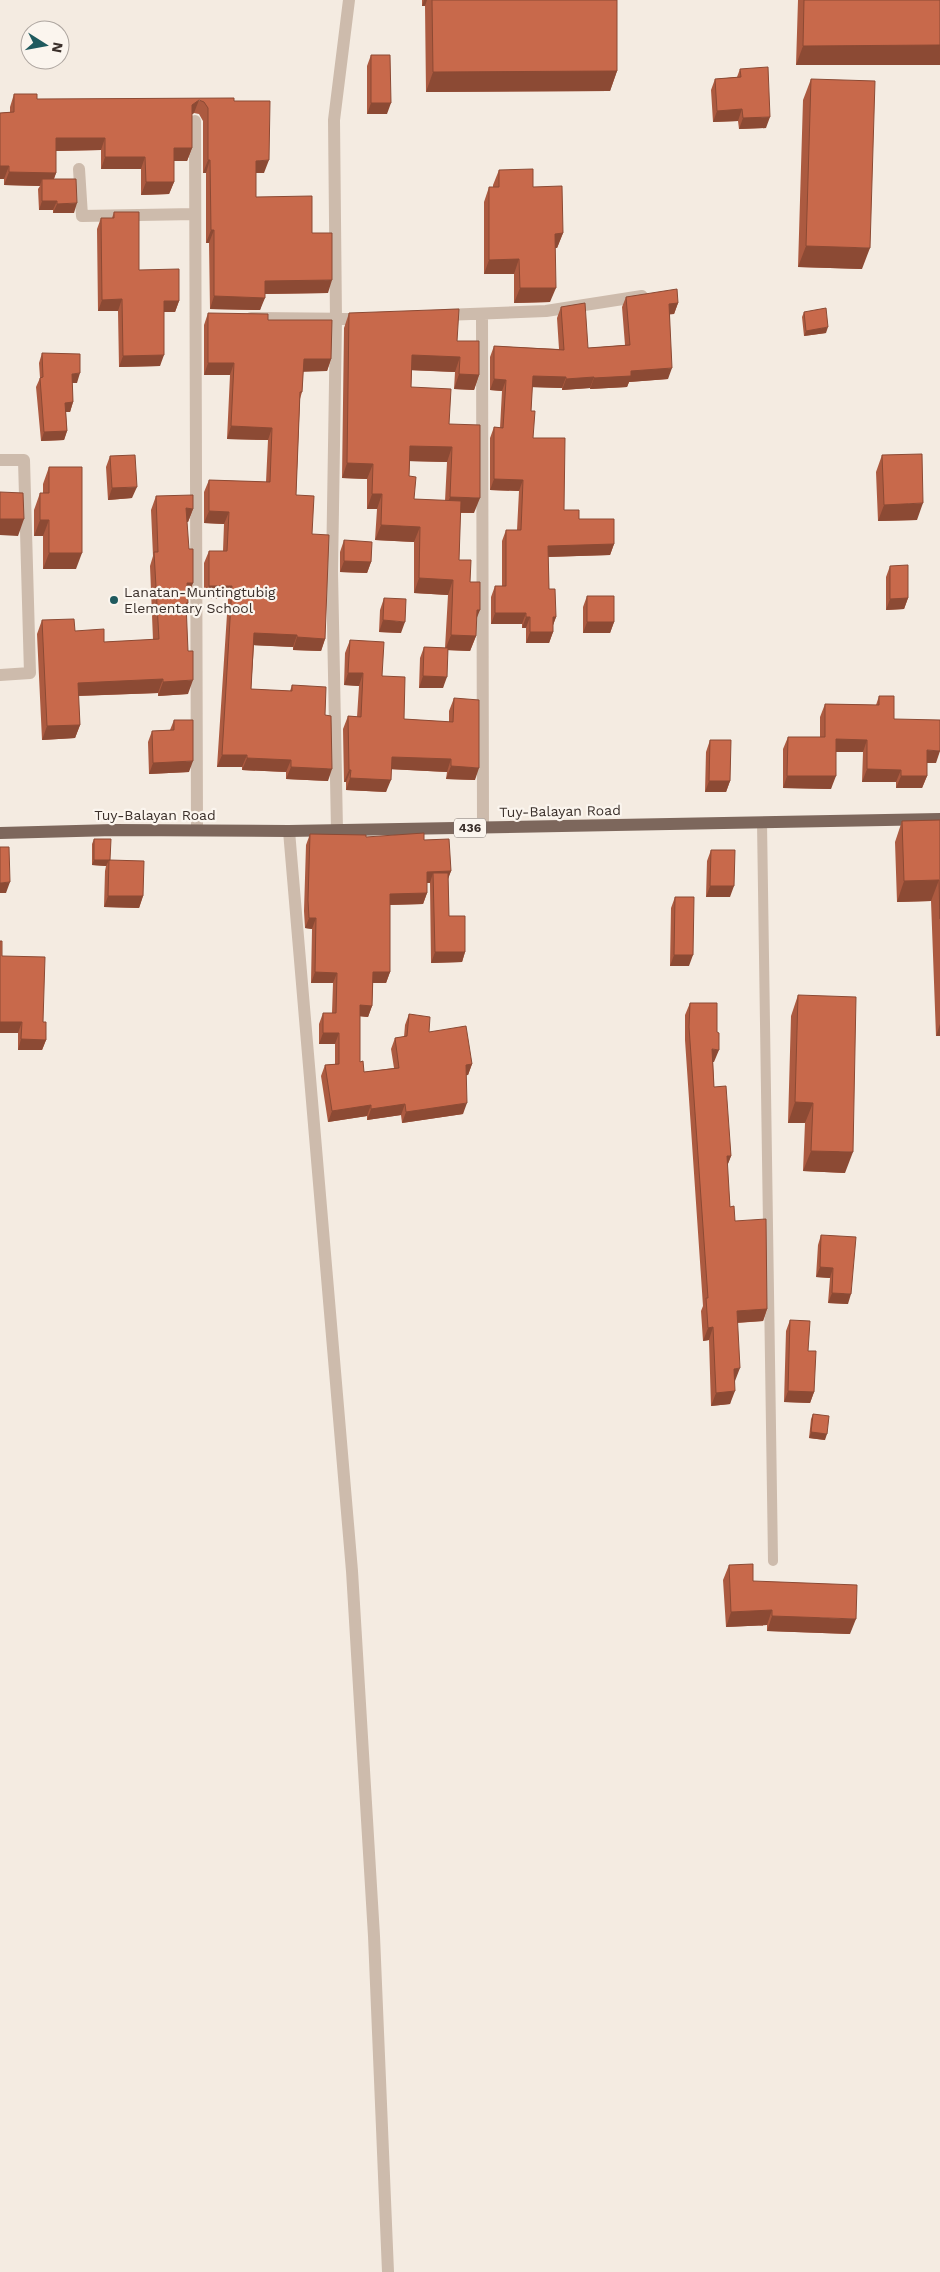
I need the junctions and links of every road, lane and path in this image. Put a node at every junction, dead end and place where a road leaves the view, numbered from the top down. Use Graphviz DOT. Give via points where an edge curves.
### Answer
graph roads {
  1 [pos="349,0"];
  2 [pos="194,120"];
  3 [pos="79,169"];
  4 [pos="195,214"];
  5 [pos="653,294"];
  6 [pos="482,314"];
  7 [pos="434,316"];
  8 [pos="242,318"];
  9 [pos="375,318"];
  10 [pos="336,320"];
  11 [pos="0,460"];
  12 [pos="0,675"];
  13 [pos="940,819"];
  14 [pos="762,822"];
  15 [pos="483,827"];
  16 [pos="197,830"];
  17 [pos="337,830"];
  18 [pos="289,831"];
  19 [pos="0,833"];
  20 [pos="773,1560"];
  21 [pos="388,2272"];
  1 -- 10 [label="street" via="334,120"];
  2 -- 4 [label="street"];
  3 -- 4 [label="street" via="82,216"];
  4 -- 16 [label="street" via="200,317"];
  5 -- 6 [label="street" via="546,311"];
  6 -- 7 [label="street"];
  6 -- 15 [label="street"];
  8 -- 10 [label="street"];
  9 -- 10 [label="street"];
  10 -- 17 [label="street" via="332,571"];
  11 -- 12 [label="street" via="24,460 30,673"];
  13 -- 14 [label="main road, Tuy-Balayan Road / 436"];
  14 -- 15 [label="main road, Tuy-Balayan Road / 436"];
  14 -- 20 [label="lane"];
  15 -- 17 [label="main road, Tuy-Balayan Road / 436"];
  16 -- 18 [label="main road, Tuy-Balayan Road / 436"];
  16 -- 19 [label="main road, Tuy-Balayan Road / 436"];
  17 -- 18 [label="main road, Tuy-Balayan Road / 436"];
  18 -- 21 [label="street" via="352,1571 373,1926"];
}
